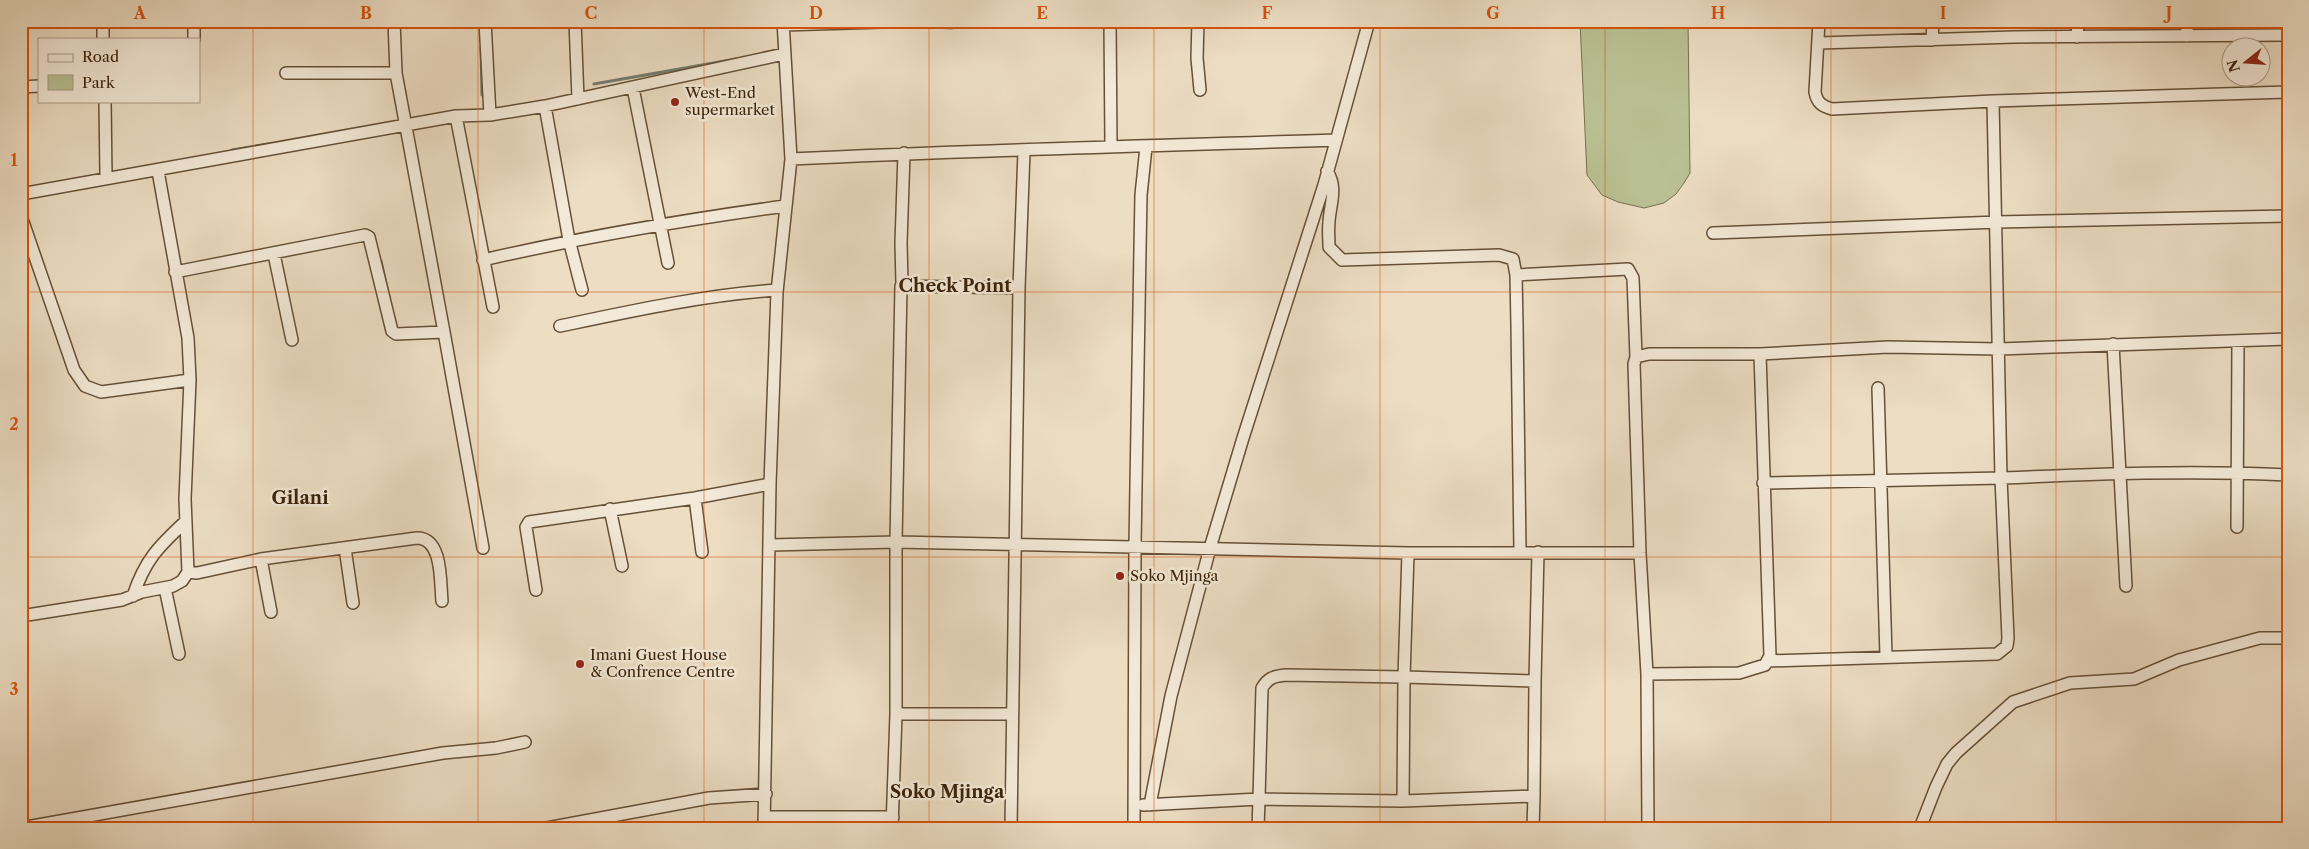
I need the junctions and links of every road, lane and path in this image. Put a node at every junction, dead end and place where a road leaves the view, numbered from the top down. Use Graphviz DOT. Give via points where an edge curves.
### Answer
graph roads {
  1 [pos="103,21"];
  2 [pos="194,21"];
  3 [pos="394,21"];
  4 [pos="485,21"];
  5 [pos="575,21"];
  6 [pos="916,21"];
  7 [pos="1110,21"];
  8 [pos="1198,21"];
  9 [pos="1369,21"];
  10 [pos="1820,21"];
  11 [pos="1932,21"];
  12 [pos="2078,21"];
  13 [pos="2187,21"];
  14 [pos="783,23"];
  15 [pos="2288,35"];
  16 [pos="2187,36"];
  17 [pos="2077,37"];
  18 [pos="103,38"];
  19 [pos="194,38"];
  20 [pos="1932,40"];
  21 [pos="1819,43"];
  22 [pos="784,54"];
  23 [pos="286,73"];
  24 [pos="396,73"];
  25 [pos="38,86"];
  26 [pos="21,87"];
  27 [pos="632,88"];
  28 [pos="1200,90"];
  29 [pos="2288,92"];
  30 [pos="578,99"];
  31 [pos="1993,101"];
  32 [pos="105,102"];
  33 [pos="545,106"];
  34 [pos="490,115"];
  35 [pos="456,116"];
  36 [pos="406,126"];
  37 [pos="1336,140"];
  38 [pos="1146,146"];
  39 [pos="1111,147"];
  40 [pos="1024,151"];
  41 [pos="904,154"];
  42 [pos="791,159"];
  43 [pos="158,171"];
  44 [pos="1328,171"];
  45 [pos="106,177"];
  46 [pos="21,194"];
  47 [pos="785,206"];
  48 [pos="21,216"];
  49 [pos="2288,216"];
  50 [pos="1997,222"];
  51 [pos="660,224"];
  52 [pos="1713,233"];
  53 [pos="569,240"];
  54 [pos="274,254"];
  55 [pos="483,260"];
  56 [pos="668,263"];
  57 [pos="175,272"];
  58 [pos="1516,275"];
  59 [pos="902,284"];
  60 [pos="1019,288"];
  61 [pos="582,290"];
  62 [pos="777,290"];
  63 [pos="493,307"];
  64 [pos="560,326"];
  65 [pos="444,332"];
  66 [pos="2288,339"];
  67 [pos="292,340"];
  68 [pos="2238,341"];
  69 [pos="2113,344"];
  70 [pos="1999,349"];
  71 [pos="1760,354"];
  72 [pos="1636,357"];
  73 [pos="190,380"];
  74 [pos="1878,388"];
  75 [pos="2238,472"];
  76 [pos="2120,473"];
  77 [pos="2288,475"];
  78 [pos="2001,478"];
  79 [pos="1882,482"];
  80 [pos="1763,483"];
  81 [pos="770,484"];
  82 [pos="695,498"];
  83 [pos="610,510"];
  84 [pos="186,520"];
  85 [pos="2237,527"];
  86 [pos="896,542"];
  87 [pos="1016,544"];
  88 [pos="770,545"];
  89 [pos="1135,546"];
  90 [pos="345,548"];
  91 [pos="483,548"];
  92 [pos="1210,548"];
  93 [pos="702,552"];
  94 [pos="1520,552"];
  95 [pos="1538,552"];
  96 [pos="1640,553"];
  97 [pos="1408,554"];
  98 [pos="261,559"];
  99 [pos="622,566"];
  100 [pos="188,572"];
  101 [pos="2126,586"];
  102 [pos="165,588"];
  103 [pos="536,590"];
  104 [pos="132,596"];
  105 [pos="442,601"];
  106 [pos="353,603"];
  107 [pos="271,612"];
  108 [pos="21,616"];
  109 [pos="2288,638"];
  110 [pos="179,654"];
  111 [pos="1886,656"];
  112 [pos="1767,661"];
  113 [pos="1647,674"];
  114 [pos="1404,677"];
  115 [pos="1535,681"];
  116 [pos="896,714"];
  117 [pos="1012,714"];
  118 [pos="525,742"];
  119 [pos="766,794"];
  120 [pos="1534,796"];
  121 [pos="1259,799"];
  122 [pos="1403,801"];
  123 [pos="1150,805"];
  124 [pos="1135,806"];
  125 [pos="764,822"];
  126 [pos="892,822"];
  127 [pos="21,828"];
  128 [pos="547,828"];
  129 [pos="1012,828"];
  130 [pos="1134,828"];
  131 [pos="1258,828"];
  132 [pos="1533,828"];
  133 [pos="1648,828"];
  134 [pos="1920,828"];
  1 -- 18 [label="street"];
  2 -- 19 [label="street"];
  3 -- 24 [label="street"];
  4 -- 34 [label="street"];
  5 -- 30 [label="street"];
  6 -- 14 [label="street"];
  7 -- 39 [label="street"];
  8 -- 28 [label="street"];
  9 -- 37 [label="street"];
  10 -- 21 [label="street"];
  11 -- 20 [label="street"];
  12 -- 17 [label="street"];
  13 -- 16 [label="street"];
  14 -- 22 [label="street"];
  15 -- 16 [label="street"];
  16 -- 17 [label="street"];
  17 -- 20 [label="street"];
  20 -- 21 [label="street"];
  21 -- 31 [label="street" via="1815,92 1823,106 1832,109"];
  22 -- 27 [label="street"];
  22 -- 42 [label="street"];
  23 -- 24 [label="street"];
  24 -- 36 [label="street"];
  25 -- 26 [label="street"];
  27 -- 30 [label="street"];
  27 -- 51 [label="street"];
  29 -- 31 [label="street"];
  30 -- 33 [label="street"];
  31 -- 50 [label="street"];
  32 -- 45 [label="street"];
  33 -- 34 [label="street"];
  33 -- 53 [label="street"];
  34 -- 35 [label="street"];
  35 -- 36 [label="street"];
  35 -- 55 [label="street"];
  36 -- 43 [label="street"];
  36 -- 65 [label="street"];
  37 -- 38 [label="street"];
  37 -- 44 [label="street"];
  38 -- 39 [label="street"];
  38 -- 89 [label="street" via="1141,195"];
  39 -- 40 [label="street"];
  40 -- 41 [label="street"];
  40 -- 60 [label="street"];
  41 -- 42 [label="street"];
  41 -- 59 [label="street"];
  42 -- 47 [label="street"];
  43 -- 45 [label="street"];
  43 -- 57 [label="street"];
  44 -- 58 [label="street" via="1333,193 1329,247 1342,260 1499,255 1513,258"];
  44 -- 92 [label="street"];
  45 -- 46 [label="street"];
  47 -- 51 [label="street"];
  47 -- 62 [label="street"];
  48 -- 73 [label="street" via="74,370 85,386 101,392"];
  49 -- 50 [label="street"];
  50 -- 52 [label="street"];
  50 -- 70 [label="street"];
  51 -- 53 [label="street"];
  51 -- 56 [label="street"];
  53 -- 55 [label="street"];
  53 -- 61 [label="street"];
  54 -- 57 [label="street"];
  54 -- 65 [label="street" via="364,235 369,237 392,331 396,334"];
  54 -- 67 [label="street"];
  55 -- 63 [label="street"];
  57 -- 73 [label="street" via="188,338"];
  58 -- 72 [label="street" via="1628,269 1632,278"];
  58 -- 94 [label="street"];
  59 -- 60 [label="street"];
  59 -- 86 [label="street"];
  60 -- 87 [label="street"];
  62 -- 64 [label="street" via="743,292"];
  62 -- 81 [label="street"];
  65 -- 91 [label="street"];
  66 -- 68 [label="street"];
  68 -- 69 [label="street"];
  68 -- 75 [label="street"];
  69 -- 70 [label="street"];
  69 -- 76 [label="street"];
  70 -- 71 [label="street" via="1888,347"];
  70 -- 78 [label="street"];
  71 -- 72 [label="street" via="1649,354"];
  71 -- 80 [label="street"];
  72 -- 96 [label="street"];
  73 -- 84 [label="street"];
  74 -- 79 [label="street"];
  75 -- 76 [label="street"];
  75 -- 77 [label="street"];
  75 -- 85 [label="street"];
  76 -- 78 [label="street"];
  76 -- 101 [label="street"];
  78 -- 79 [label="street"];
  78 -- 111 [label="street" via="2007,646 1997,654"];
  79 -- 80 [label="street"];
  79 -- 111 [label="street"];
  80 -- 112 [label="street" via="1770,656"];
  81 -- 82 [label="street"];
  81 -- 88 [label="street"];
  82 -- 83 [label="street"];
  82 -- 93 [label="street"];
  83 -- 99 [label="street"];
  83 -- 103 [label="street" via="529,522 526,526"];
  84 -- 100 [label="street"];
  84 -- 104 [label="street" via="149,558"];
  86 -- 87 [label="street"];
  86 -- 88 [label="street"];
  86 -- 116 [label="street"];
  87 -- 89 [label="street"];
  87 -- 117 [label="street"];
  88 -- 119 [label="street"];
  89 -- 92 [label="street"];
  89 -- 124 [label="street"];
  90 -- 98 [label="street"];
  90 -- 105 [label="street" via="424,538 431,543 436,554"];
  90 -- 106 [label="street"];
  92 -- 97 [label="street"];
  92 -- 123 [label="street" via="1171,696"];
  94 -- 95 [label="street"];
  94 -- 97 [label="street"];
  95 -- 96 [label="street"];
  95 -- 115 [label="street"];
  96 -- 113 [label="street"];
  97 -- 114 [label="street"];
  98 -- 100 [label="street" via="197,574"];
  98 -- 107 [label="street"];
  100 -- 102 [label="street" via="179,583"];
  102 -- 104 [label="street"];
  102 -- 110 [label="street"];
  104 -- 108 [label="street" via="112,603"];
  109 -- 134 [label="street" via="2260,638 2179,660 2134,678 2070,683 2013,702 1947,764"];
  111 -- 112 [label="street"];
  112 -- 113 [label="street" via="1760,668 1739,673"];
  113 -- 133 [label="street"];
  114 -- 115 [label="street"];
  114 -- 121 [label="street" via="1286,675 1266,680 1260,698"];
  114 -- 122 [label="street"];
  115 -- 120 [label="street"];
  116 -- 117 [label="street"];
  116 -- 126 [label="street"];
  117 -- 129 [label="street"];
  118 -- 127 [label="street" via="443,753"];
  119 -- 125 [label="street"];
  119 -- 128 [label="street" via="709,798"];
  120 -- 122 [label="street"];
  120 -- 132 [label="street"];
  121 -- 122 [label="street"];
  121 -- 123 [label="street"];
  121 -- 131 [label="street"];
  123 -- 124 [label="street"];
  124 -- 130 [label="street"];
  125 -- 126 [label="street"];
}
